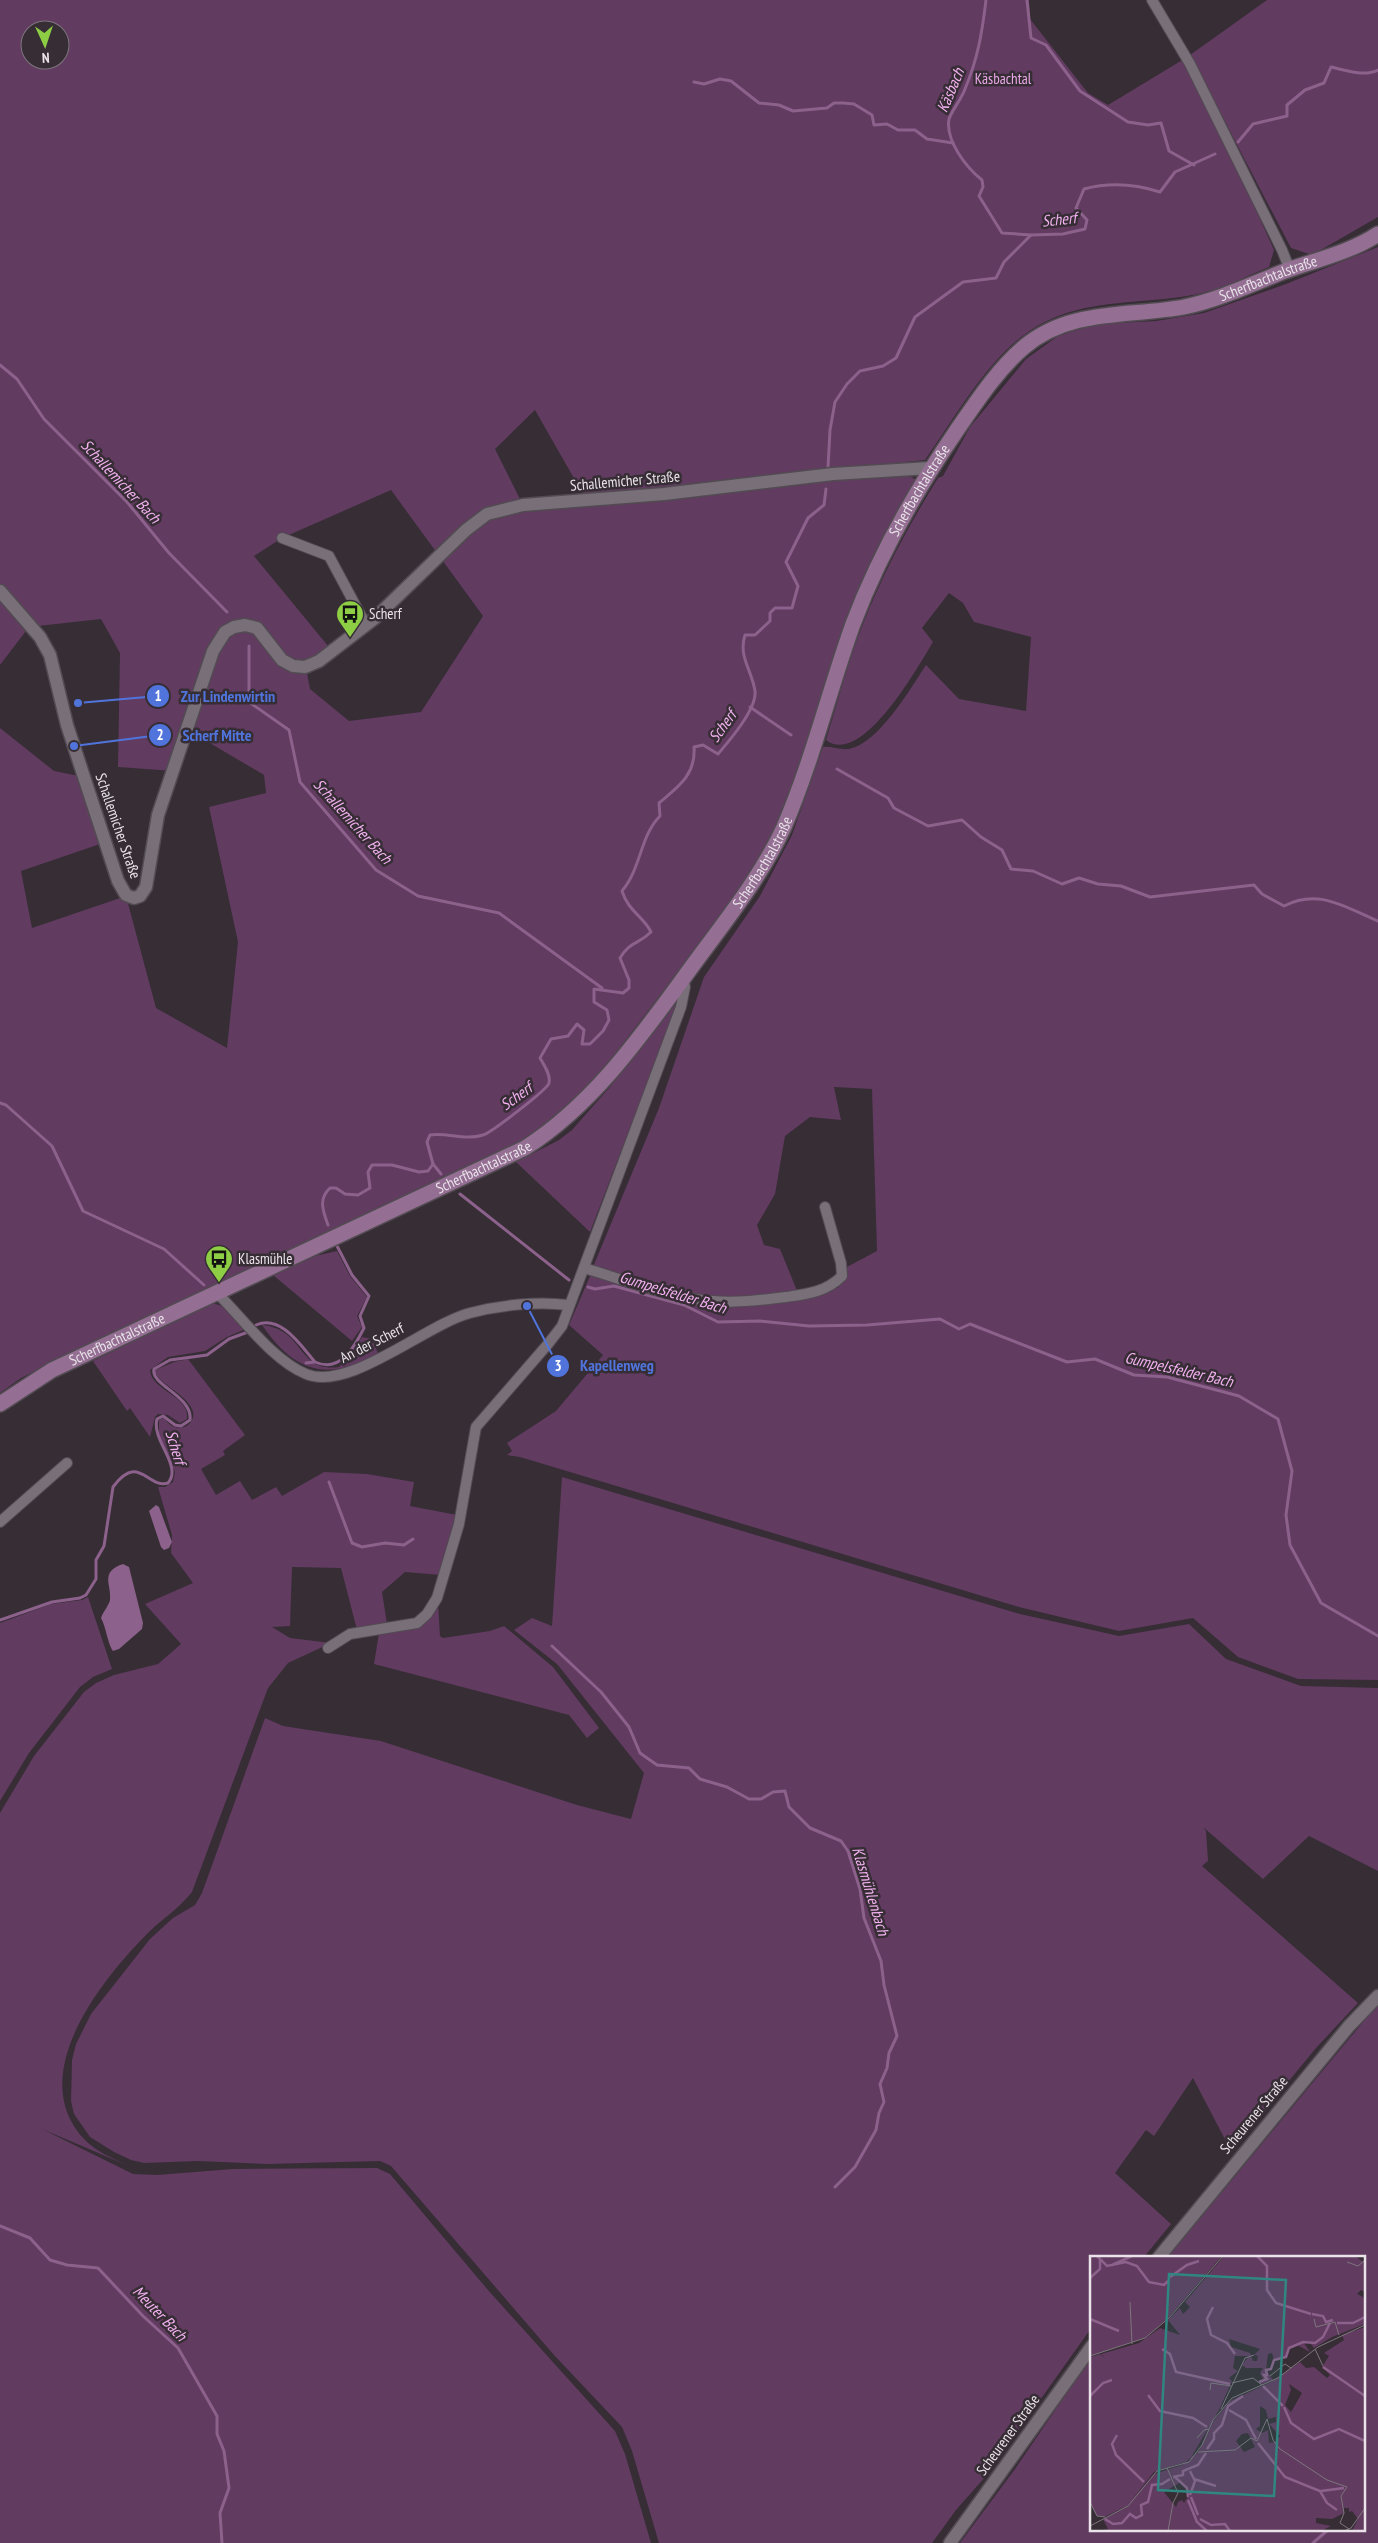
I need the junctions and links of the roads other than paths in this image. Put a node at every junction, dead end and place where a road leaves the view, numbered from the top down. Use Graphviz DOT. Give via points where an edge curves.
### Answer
graph roads {
  1 [pos="1152,0"];
  2 [pos="1378,234"];
  3 [pos="1290,270"];
  4 [pos="930,468"];
  5 [pos="282,538"];
  6 [pos="0,590"];
  7 [pos="366,625"];
  8 [pos="683,979"];
  9 [pos="825,1207"];
  10 [pos="584,1268"];
  11 [pos="216,1292"];
  12 [pos="568,1305"];
  13 [pos="0,1404"];
  14 [pos="67,1463"];
  15 [pos="0,1522"];
  16 [pos="328,1648"];
  17 [pos="1378,1996"];
  18 [pos="1160,2256"];
  19 [pos="1090,2349"];
  20 [pos="950,2543"];
  1 -- 3 [label="street" via="1190,64"];
  2 -- 3 [label="main road, Scherfbachtalstraße" via="1348,249"];
  3 -- 4 [label="main road, Scherfbachtalstraße" via="1188,306 1094,316 1061,326 1042,336 1026,345 982,393"];
  4 -- 7 [label="street, Schallemicher Straße" via="834,474 683,492 523,505 487,514"];
  4 -- 8 [label="main road, Scherfbachtalstraße" via="861,604 782,830 741,899"];
  5 -- 7 [label="street" via="329,556"];
  6 -- 7 [label="street, Schallemicher Straße" via="50,655 67,725 118,880 126,895 134,898 140,896 146,887 158,815 219,640 234,627 256,628 282,660 306,668 333,652"];
  8 -- 10 [label="street" via="685,987 681,1006"];
  8 -- 11 [label="main road, Scherfbachtalstraße" via="590,1097 546,1134 475,1172"];
  9 -- 10 [label="street" via="842,1263 842,1276 821,1291 754,1301 713,1301"];
  10 -- 12 [label="street"];
  11 -- 12 [label="street, An der Scherf" via="285,1362 305,1374 326,1377 356,1370 435,1327 469,1313 534,1305"];
  11 -- 13 [label="main road, Scherfbachtalstraße" via="52,1370"];
  12 -- 16 [label="street" via="562,1326 476,1428 459,1524 437,1598 427,1614 416,1623 350,1634"];
  14 -- 15 [label="street"];
  17 -- 18 [label="street, Scheurener Straße"];
  19 -- 20 [label="street, Scheurener Straße"];
}
